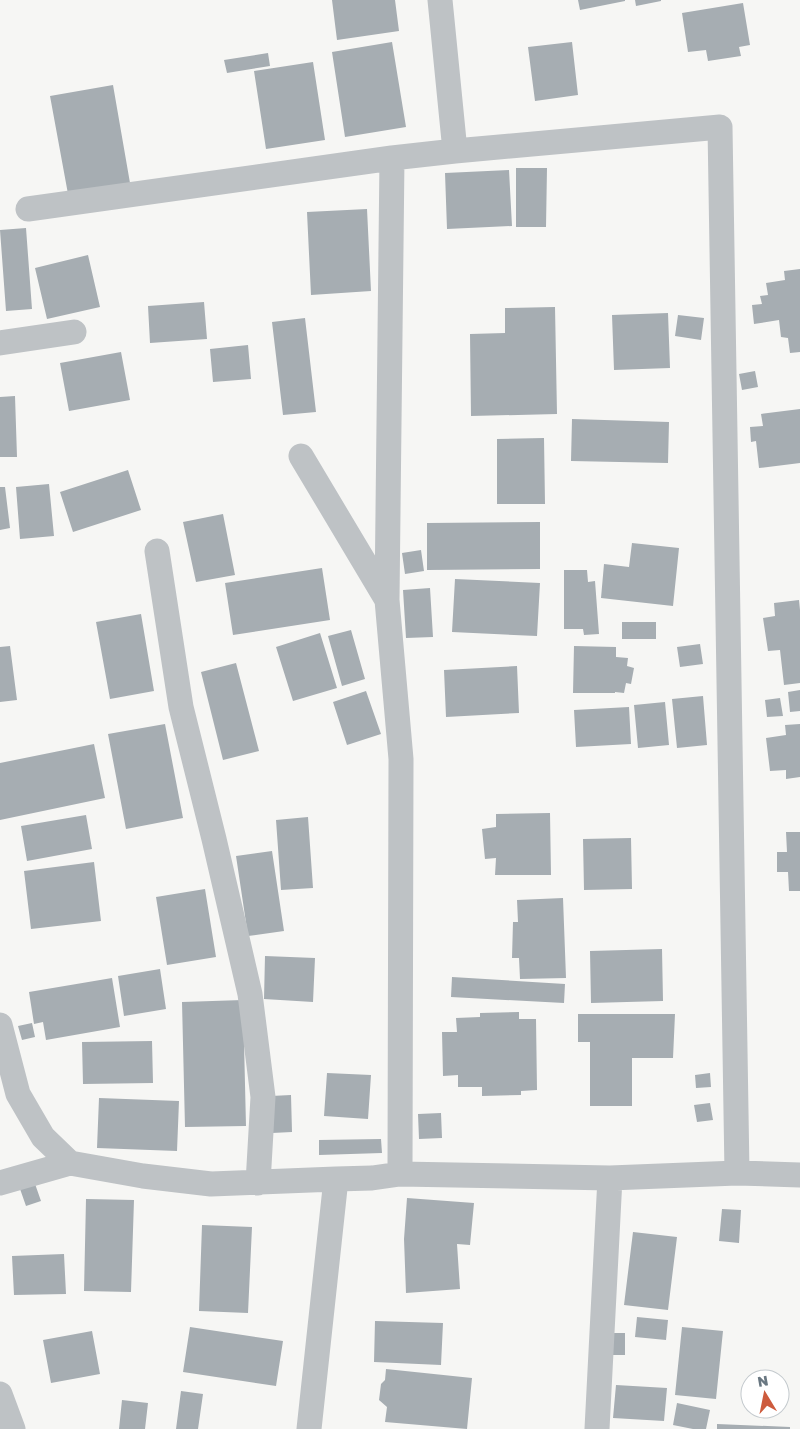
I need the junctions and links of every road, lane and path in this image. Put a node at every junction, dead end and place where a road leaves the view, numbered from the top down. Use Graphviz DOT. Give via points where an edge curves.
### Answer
graph roads {
  1 [pos="440,0"];
  2 [pos="455,152"];
  3 [pos="392,158"];
  4 [pos="28,209"];
  5 [pos="74,332"];
  6 [pos="0,343"];
  7 [pos="301,456"];
  8 [pos="157,551"];
  9 [pos="387,600"];
  10 [pos="0,1025"];
  11 [pos="70,1163"];
  12 [pos="737,1173"];
  13 [pos="400,1174"];
  14 [pos="800,1175"];
  15 [pos="610,1178"];
  16 [pos="336,1179"];
  17 [pos="0,1183"];
  18 [pos="258,1183"];
  19 [pos="0,1394"];
  20 [pos="13,1429"];
  21 [pos="309,1429"];
  22 [pos="597,1429"];
  1 -- 2 [label="street"];
  2 -- 3 [label="street"];
  2 -- 12 [label="street" via="720,127"];
  3 -- 4 [label="street"];
  3 -- 9 [label="street"];
  5 -- 6 [label="street"];
  7 -- 9 [label="street"];
  8 -- 18 [label="street" via="181,707 250,994 263,1097"];
  9 -- 13 [label="street" via="401,760"];
  10 -- 11 [label="street" via="18,1094 43,1136"];
  11 -- 17 [label="street"];
  11 -- 18 [label="street" via="211,1184"];
  12 -- 14 [label="street"];
  12 -- 15 [label="street"];
  13 -- 15 [label="street"];
  13 -- 16 [label="street"];
  15 -- 22 [label="street"];
  16 -- 18 [label="street"];
  16 -- 21 [label="street"];
  19 -- 20 [label="street"];
}
